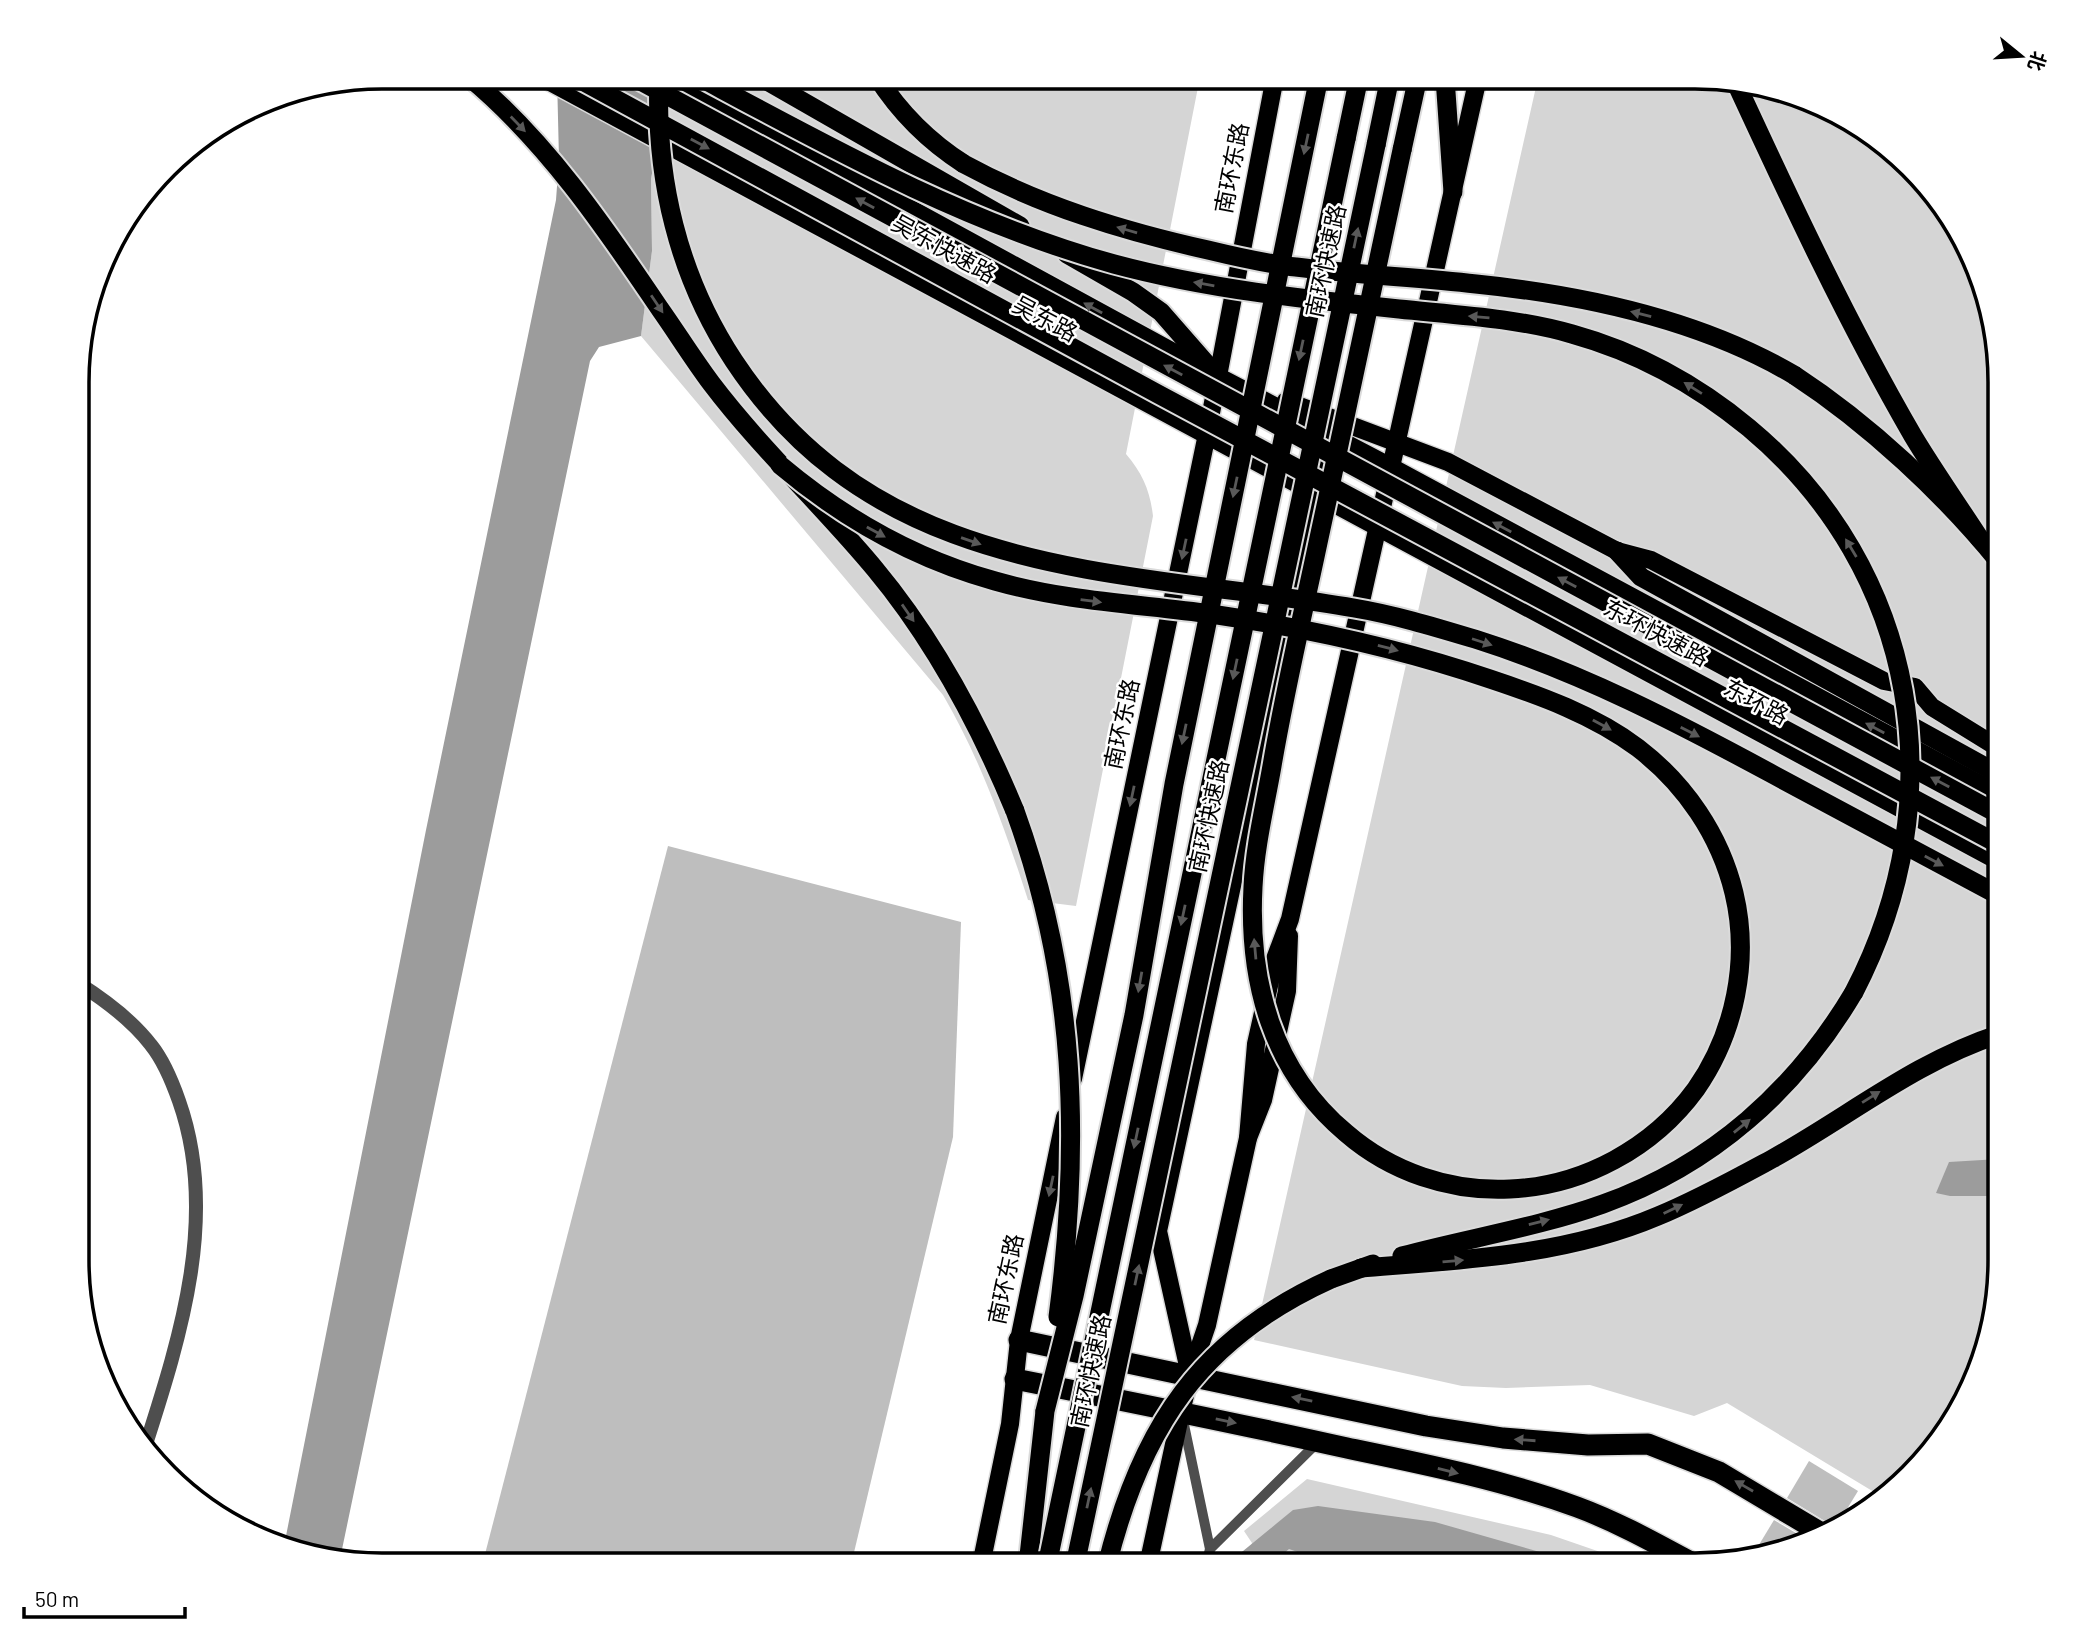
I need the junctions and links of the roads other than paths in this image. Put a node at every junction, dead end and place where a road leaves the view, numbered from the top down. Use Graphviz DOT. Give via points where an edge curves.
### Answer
graph roads {
  1 [pos="482,89"];
  2 [pos="564,89"];
  3 [pos="597,89"];
  4 [pos="655,89"];
  5 [pos="659,89"];
  6 [pos="691,89"];
  7 [pos="721,89"];
  8 [pos="782,89"];
  9 [pos="885,89"];
  10 [pos="1273,89"];
  11 [pos="1317,89"];
  12 [pos="1357,89"];
  13 [pos="1388,89"];
  14 [pos="1416,89"];
  15 [pos="1446,89"];
  16 [pos="1476,89"];
  17 [pos="1741,93"];
  18 [pos="1453,192"];
  19 [pos="1217,376"];
  20 [pos="1208,434"];
  21 [pos="1329,434"];
  22 [pos="1298,437"];
  23 [pos="1397,442"];
  24 [pos="780,464"];
  25 [pos="1290,464"];
  26 [pos="1391,467"];
  27 [pos="1316,493"];
  28 [pos="1378,526"];
  29 [pos="1980,539"];
  30 [pos="1988,549"];
  31 [pos="1617,551"];
  32 [pos="1300,630"];
  33 [pos="1300,630"];
  34 [pos="1300,630"];
  35 [pos="1300,630"];
  36 [pos="1988,741"];
  37 [pos="1988,768"];
  38 [pos="1988,789"];
  39 [pos="1988,809"];
  40 [pos="1988,839"];
  41 [pos="1988,856"];
  42 [pos="1988,890"];
  43 [pos="89,991"];
  44 [pos="1988,1037"];
  45 [pos="1361,1268"];
  46 [pos="1018,1340"];
  47 [pos="1190,1375"];
  48 [pos="1015,1379"];
  49 [pos="1045,1411"];
  50 [pos="1181,1412"];
  51 [pos="148,1436"];
  52 [pos="1319,1441"];
  53 [pos="1813,1528"];
  54 [pos="1210,1549"];
  55 [pos="983,1553"];
  56 [pos="1029,1553"];
  57 [pos="1050,1553"];
  58 [pos="1078,1553"];
  59 [pos="1110,1553"];
  60 [pos="1151,1553"];
  61 [pos="1209,1553"];
  62 [pos="1673,1553"];
  1 -- 24 [label="highway, one-way" via="566,179 702,371"];
  2 -- 20 [label="main road, 吴东路"];
  3 -- 25 [label="highway, 吴东快速路, one-way, bridge"];
  22 -- 4 [label="highway, 吴东快速路, one-way, bridge"];
  5 -- 42 [label="highway, one-way, bridge" via="667,200 684,261 709,319 742,373 782,422 828,465 880,501 934,527 1017,555 1357,608 1532,658 1595,684 1732,753"];
  19 -- 6 [label="main road, 吴东路, one-way"];
  45 -- 7 [label="highway, one-way, bridge" via="1574,1213 1653,1183 1702,1156 1748,1122 1824,1039 1858,984 1888,914 1910,803 1910,747 1898,663 1882,609 1858,561 1814,495 1760,438 1697,390 1626,353 1525,323 1242,290 1084,255 946,204"];
  8 -- 19 [label="highway" via="1133,292 1161,312"];
  29 -- 9 [label="highway, one-way, bridge" via="1891,450 1839,406 1741,348 1647,316 1556,295 1295,267 1127,230 1046,203 964,164 921,132"];
  10 -- 19 [label="main road, 南环东路"];
  11 -- 49 [label="highway, one-way, bridge" via="1174,784 1134,1016"];
  12 -- 57 [label="highway, 南环快速路, one-way, bridge"];
  58 -- 13 [label="highway, 南环快速路, one-way, bridge"];
  35 -- 14 [label="highway, one-way, bridge"];
  15 -- 18 [label="highway"];
  16 -- 18 [label="main road"];
  17 -- 29 [label="highway" via="1874,366"];
  18 -- 23 [label="main road"];
  19 -- 20 [label="main road, 南环东路"];
  19 -- 21 [label="main road, 吴东路"];
  19 -- 23 [label="main road"];
  20 -- 27 [label="main road, 吴东路"];
  20 -- 46 [label="main road, 南环东路, one-way"];
  21 -- 26 [label="main road, 吴东路"];
  21 -- 27 [label="main road"];
  39 -- 22 [label="highway, 东环快速路, one-way, bridge"];
  23 -- 26 [label="main road"];
  23 -- 31 [label="main road" via="1448,463"];
  24 -- 32 [label="highway, one-way, bridge" via="861,524 975,575 1048,594"];
  24 -- 49 [label="highway, one-way, bridge" via="875,569 952,680 997,768 1040,885 1060,983 1071,1099 1071,1194"];
  25 -- 40 [label="highway, 东环快速路, bridge"];
  26 -- 28 [label="main road"];
  38 -- 26 [label="main road, 东环路, one-way"];
  27 -- 28 [label="main road, 吴东路"];
  27 -- 47 [label="main road" via="1158,1231"];
  28 -- 41 [label="main road, 东环路"];
  28 -- 47 [label="main road" via="1290,919 1287,991 1262,1100 1248,1138 1207,1325"];
  29 -- 30 [label="highway"];
  31 -- 36 [label="main road" via="1651,560 1884,681 1915,687 1932,706"];
  31 -- 37 [label="highway" via="1641,577"];
  33 -- 34 [label="highway, one-way, bridge" via="1372,643 1530,692 1600,723 1643,752 1681,789 1715,839 1738,916 1740,956 1731,1016 1696,1088 1670,1119 1622,1156 1567,1180 1507,1190 1448,1184 1391,1164 1341,1130 1289,1069 1257,976 1253,885"];
  43 -- 51 [label="street" via="120,1012 152,1046 175,1089 195,1163 198,1205 190,1271"];
  45 -- 44 [label="highway, one-way" via="1497,1257 1600,1236 1658,1217 1775,1157 1901,1079"];
  45 -- 59 [label="highway, bridge" via="1309,1289 1268,1313 1230,1342 1196,1377 1166,1415 1142,1457"];
  46 -- 47 [label="highway"];
  46 -- 48 [label="main road, 南环东路"];
  47 -- 50 [label="main road"];
  53 -- 47 [label="highway, one-way" via="1719,1472 1648,1444 1503,1438"];
  48 -- 50 [label="highway"];
  48 -- 55 [label="main road, 南环东路"];
  49 -- 56 [label="highway"];
  50 -- 52 [label="highway, one-way"];
  50 -- 54 [label="lane"];
  50 -- 60 [label="main road"];
  52 -- 54 [label="lane"];
  52 -- 62 [label="highway, one-way" via="1578,1507"];
  54 -- 61 [label="lane"];
}
